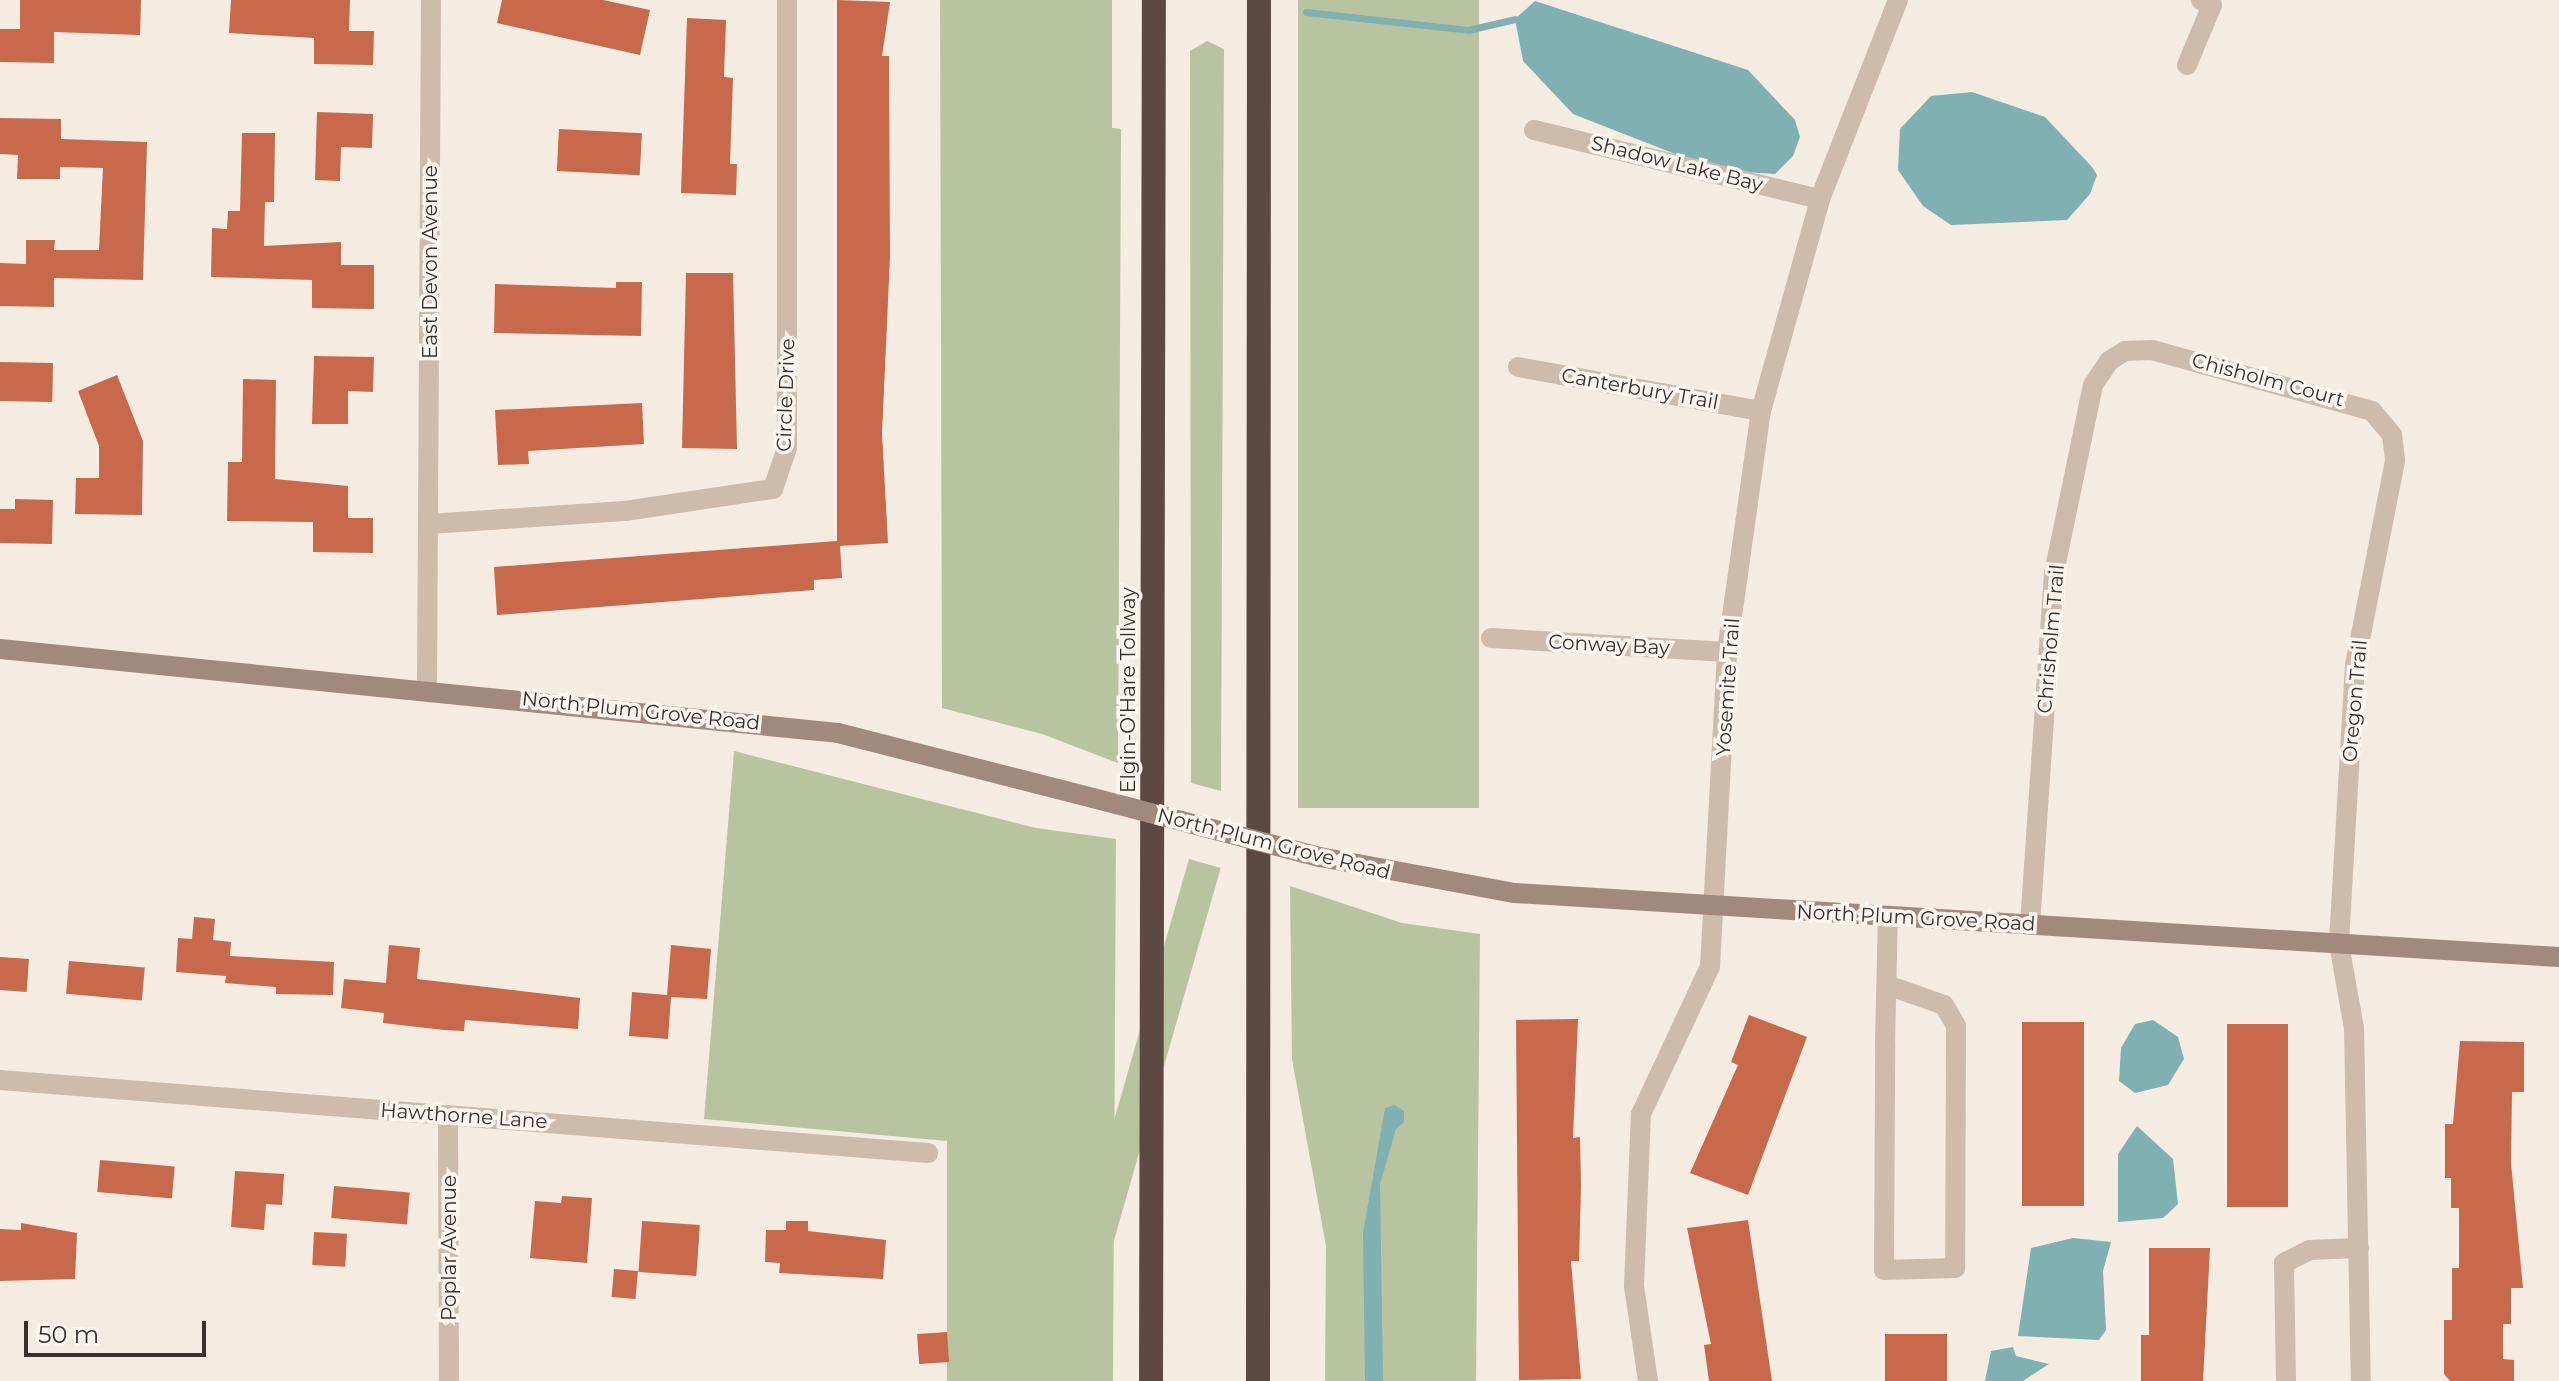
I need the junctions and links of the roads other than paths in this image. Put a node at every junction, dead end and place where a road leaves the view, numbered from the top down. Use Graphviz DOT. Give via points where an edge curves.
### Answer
graph roads {
  1 [pos="431,0"];
  2 [pos="787,0"];
  3 [pos="1154,0"];
  4 [pos="1259,0"];
  5 [pos="1898,0"];
  6 [pos="2201,0"];
  7 [pos="2187,65"];
  8 [pos="1534,130"];
  9 [pos="1820,199"];
  10 [pos="2109,361"];
  11 [pos="1518,367"];
  12 [pos="1761,411"];
  13 [pos="2395,461"];
  14 [pos="429,524"];
  15 [pos="1491,638"];
  16 [pos="0,649"];
  17 [pos="1727,652"];
  18 [pos="427,689"];
  19 [pos="1716,906"];
  20 [pos="1888,916"];
  21 [pos="2030,925"];
  22 [pos="2339,944"];
  23 [pos="2559,957"];
  24 [pos="1887,985"];
  25 [pos="0,1080"];
  26 [pos="448,1115"];
  27 [pos="928,1153"];
  28 [pos="2359,1248"];
  29 [pos="449,1381"];
  30 [pos="1151,1381"];
  31 [pos="1258,1381"];
  32 [pos="1648,1381"];
  33 [pos="2286,1381"];
  34 [pos="2361,1381"];
  1 -- 14 [label="street, East Devon Avenue"];
  2 -- 14 [label="street, Circle Drive" via="787,448 773,489 625,511"];
  3 -- 30 [label="highway, Elgin-O'Hare Tollway"];
  4 -- 31 [label="highway"];
  5 -- 9 [label="street, Yosemite Trail"];
  6 -- 7 [label="street" via="2212,5"];
  8 -- 9 [label="street, Shadow Lake Bay"];
  9 -- 12 [label="street, Yosemite Trail"];
  10 -- 13 [label="street, Chisholm Court" via="2125,351 2152,350 2337,396 2372,411 2392,435"];
  10 -- 21 [label="street, Chrisholm Trail" via="2093,385 2054,573"];
  11 -- 12 [label="street, Canterbury Trail"];
  12 -- 17 [label="street, Yosemite Trail"];
  13 -- 22 [label="street, Oregon Trail" via="2355,665"];
  14 -- 18 [label="street, East Devon Avenue"];
  15 -- 17 [label="street, Conway Bay"];
  16 -- 18 [label="street, North Plum Grove Road"];
  17 -- 19 [label="street, Yosemite Trail"];
  18 -- 19 [label="street, North Plum Grove Road, bridge" via="838,733 1320,857 1515,893"];
  19 -- 20 [label="street, North Plum Grove Road"];
  19 -- 32 [label="street, Yosemite Trail" via="1710,967 1641,1114 1634,1286"];
  20 -- 21 [label="street, North Plum Grove Road"];
  20 -- 24 [label="street"];
  21 -- 22 [label="street, North Plum Grove Road"];
  22 -- 23 [label="street, North Plum Grove Road"];
  22 -- 28 [label="street, Oregon Trail" via="2354,1028"];
  24 -- 24 [label="street" via="1884,1270 1955,1268 1956,1026 1944,1005"];
  25 -- 26 [label="street, Hawthorne Lane"];
  26 -- 27 [label="street, Hawthorne Lane"];
  26 -- 29 [label="street, Poplar Avenue"];
  28 -- 33 [label="street" via="2309,1250 2284,1263"];
  28 -- 34 [label="street, Oregon Trail"];
}
